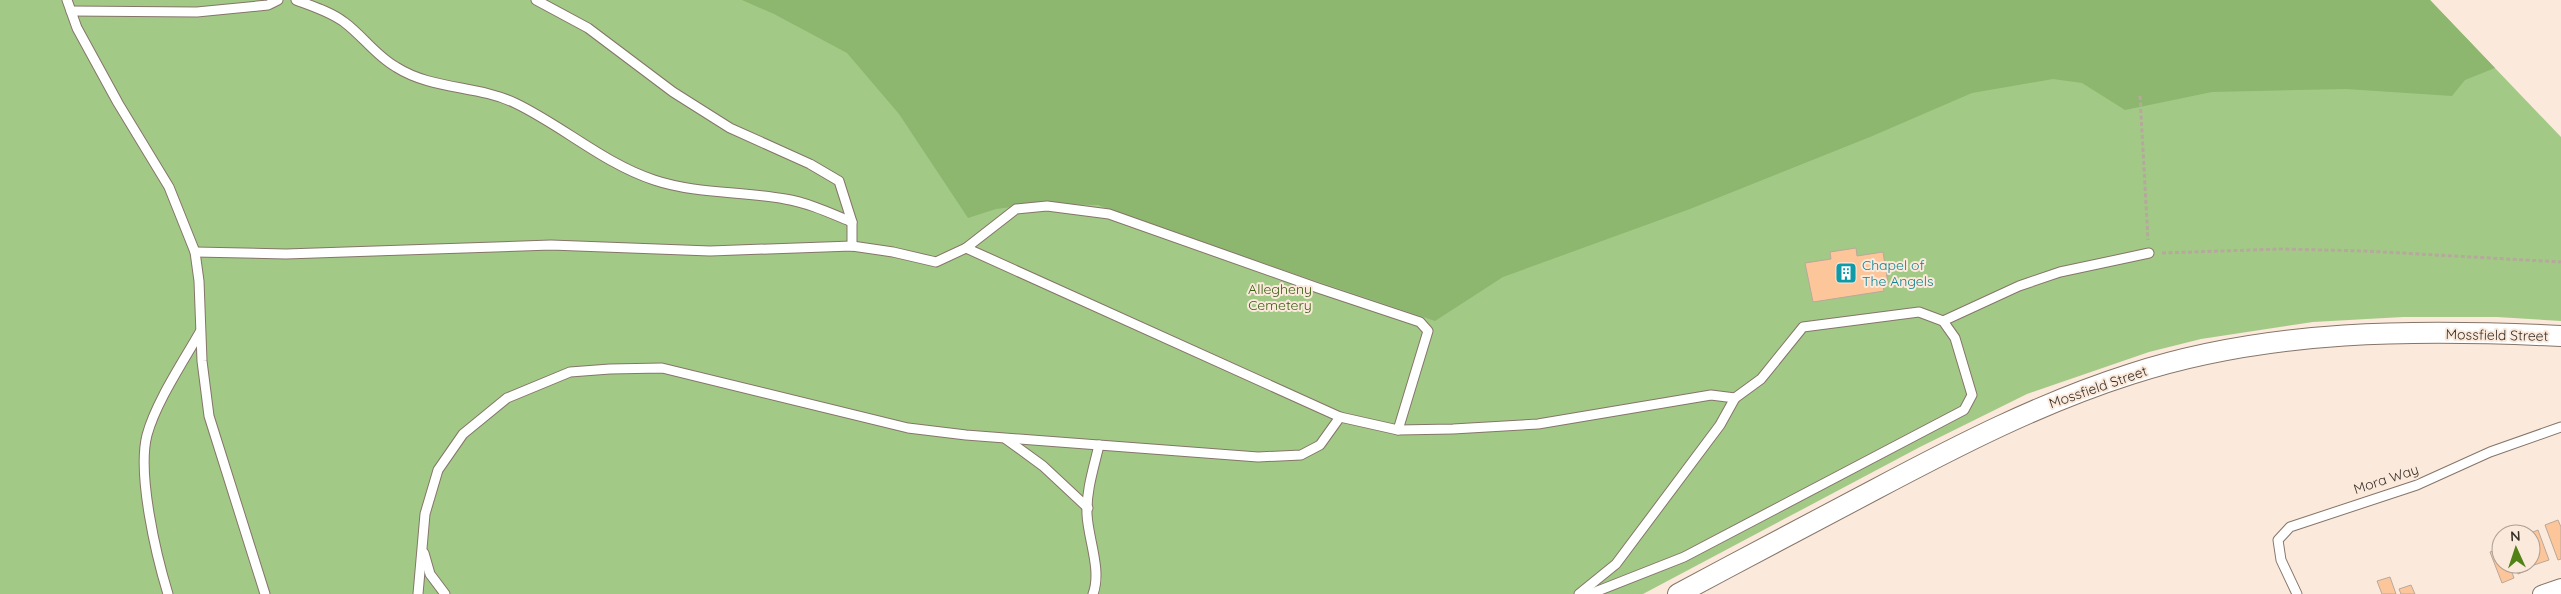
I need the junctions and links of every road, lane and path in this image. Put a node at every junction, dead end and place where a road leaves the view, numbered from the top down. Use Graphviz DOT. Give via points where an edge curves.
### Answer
graph roads {
  1 [pos="67,0"];
  2 [pos="278,0"];
  3 [pos="296,0"];
  4 [pos="536,0"];
  5 [pos="71,11"];
  6 [pos="2140,96"];
  7 [pos="852,222"];
  8 [pos="852,246"];
  9 [pos="966,248"];
  10 [pos="195,252"];
  11 [pos="2149,253"];
  12 [pos="2561,262"];
  13 [pos="1943,321"];
  14 [pos="200,330"];
  15 [pos="2561,336"];
  16 [pos="1735,398"];
  17 [pos="1340,417"];
  18 [pos="2561,427"];
  19 [pos="1398,430"];
  20 [pos="1006,438"];
  21 [pos="1099,445"];
  22 [pos="1088,508"];
  23 [pos="422,546"];
  24 [pos="2561,587"];
  25 [pos="168,594"];
  26 [pos="265,594"];
  27 [pos="418,594"];
  28 [pos="445,594"];
  29 [pos="1093,594"];
  30 [pos="1579,594"];
  31 [pos="1590,594"];
  32 [pos="1678,594"];
  33 [pos="2297,594"];
  34 [pos="2541,594"];
  1 -- 5 [label="lane"];
  2 -- 5 [label="lane" via="268,5 198,12"];
  3 -- 7 [label="lane" via="344,22 395,67 430,82 470,88 514,102 613,163 654,180 692,190 785,199 815,206"];
  4 -- 7 [label="lane" via="588,28 673,92 730,128 810,164 839,181"];
  5 -- 10 [label="lane" via="118,103 169,187"];
  6 -- 11 [label="path"];
  7 -- 8 [label="lane"];
  8 -- 9 [label="lane" via="936,262"];
  8 -- 10 [label="lane" via="710,251 551,245 286,254"];
  9 -- 17 [label="lane"];
  9 -- 19 [label="lane" via="1016,209 1047,206 1109,214 1420,322 1428,331"];
  10 -- 14 [label="lane"];
  11 -- 12 [label="path" via="2299,249"];
  11 -- 13 [label="lane" via="2060,272 2019,286"];
  13 -- 16 [label="lane" via="1919,312 1803,328 1761,379"];
  13 -- 31 [label="lane" via="1954,338 1972,395 1964,410 1684,556"];
  14 -- 25 [label="lane" via="164,397 148,435 146,490"];
  14 -- 26 [label="lane" via="209,416"];
  15 -- 32 [label="street, Mossfield Street" via="2393,334 2294,340 2133,373 2053,402 1974,437"];
  16 -- 19 [label="lane" via="1711,395 1538,424"];
  16 -- 30 [label="lane" via="1720,425 1616,564"];
  17 -- 19 [label="lane"];
  17 -- 21 [label="lane" via="1320,445 1301,455 1258,457"];
  18 -- 33 [label="lane, Mora Way" via="2490,452 2417,485 2290,527 2278,540 2281,560"];
  20 -- 21 [label="lane"];
  20 -- 22 [label="lane" via="1043,466"];
  20 -- 23 [label="lane" via="908,428 662,368 570,372 507,398 463,434 438,470 425,514"];
  21 -- 22 [label="lane"];
  22 -- 29 [label="lane" via="1095,568"];
  23 -- 27 [label="lane"];
  23 -- 28 [label="lane" via="430,574"];
  24 -- 34 [label="street"];
}
